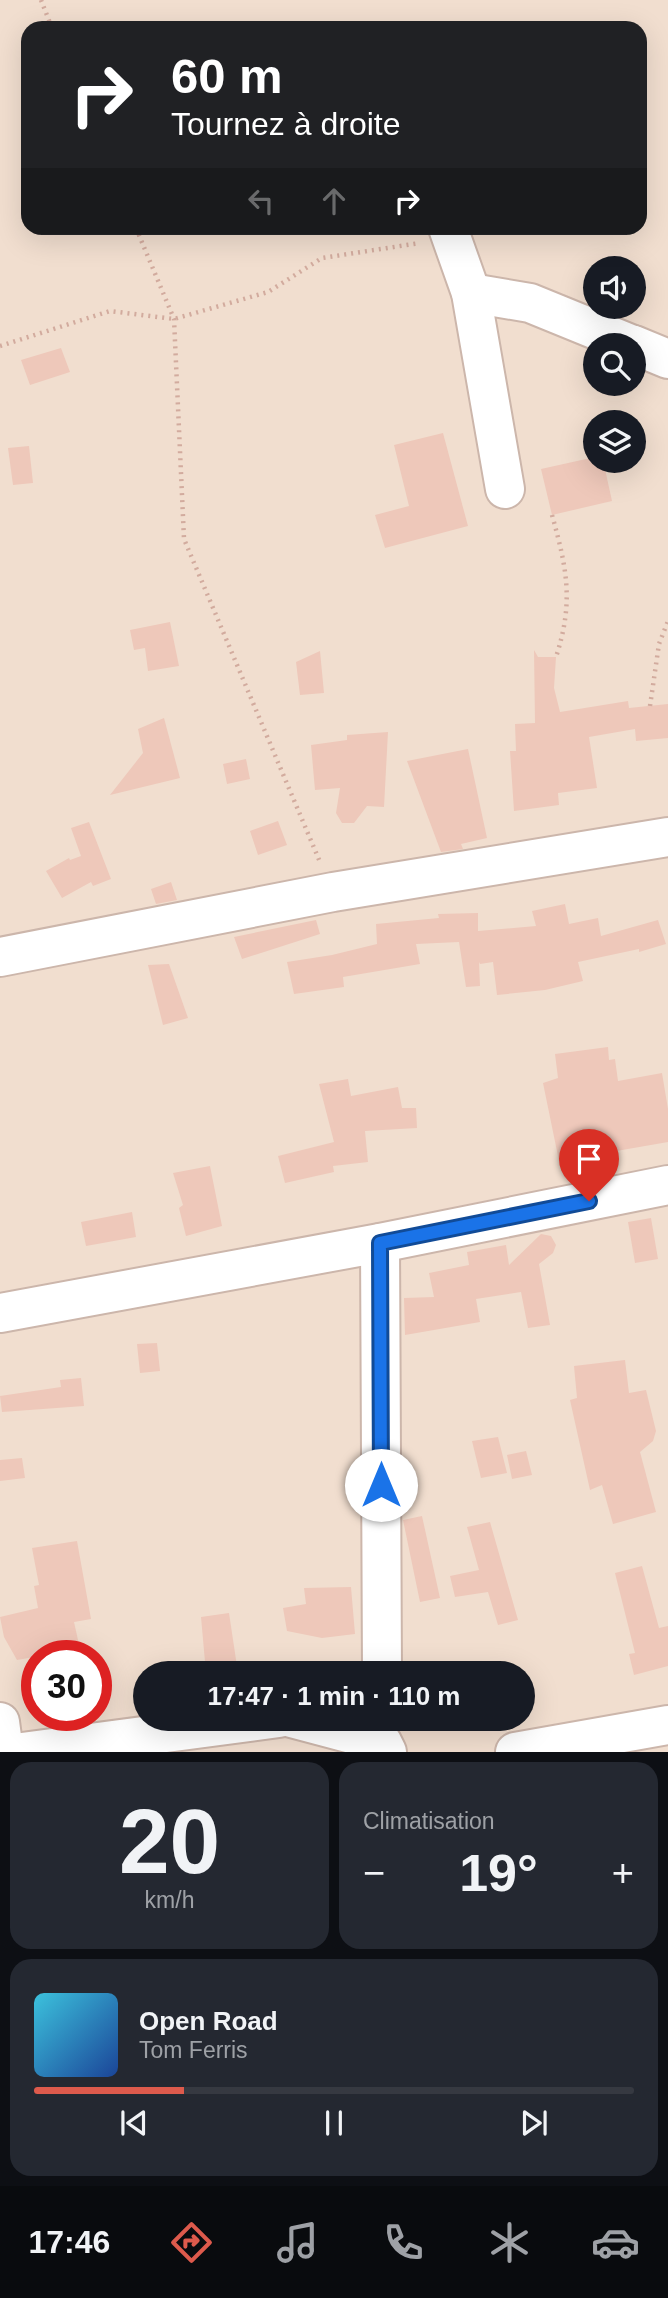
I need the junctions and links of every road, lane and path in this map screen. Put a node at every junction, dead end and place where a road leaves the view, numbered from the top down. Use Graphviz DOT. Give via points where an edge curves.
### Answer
graph roads {
  1 [pos="41,0"];
  2 [pos="49,21"];
  3 [pos="139,235"];
  4 [pos="439,235"];
  5 [pos="450,235"];
  6 [pos="471,293"];
  7 [pos="174,319"];
  8 [pos="604,333"];
  9 [pos="0,346"];
  10 [pos="646,350"];
  11 [pos="668,359"];
  12 [pos="505,488"];
  13 [pos="552,515"];
  14 [pos="668,621"];
  15 [pos="556,657"];
  16 [pos="650,706"];
  17 [pos="668,837"];
  18 [pos="333,892"];
  19 [pos="0,957"];
  20 [pos="668,1185"];
  21 [pos="380,1243"];
  22 [pos="0,1313"];
  23 [pos="382,1661"];
  24 [pos="0,1722"];
  25 [pos="668,1725"];
  26 [pos="181,1731"];
  27 [pos="355,1731"];
  28 [pos="384,1737"];
  29 [pos="4,1752"];
  30 [pos="22,1752"];
  31 [pos="515,1752"];
  1 -- 2 [label="path"];
  3 -- 7 [label="path"];
  4 -- 7 [label="path" via="322,258 268,292"];
  5 -- 6 [label="street"];
  6 -- 8 [label="street" via="530,303"];
  6 -- 12 [label="street"];
  7 -- 9 [label="path" via="110,311"];
  7 -- 18 [label="path" via="184,540"];
  10 -- 11 [label="street"];
  13 -- 15 [label="path" via="568,587"];
  14 -- 16 [label="path" via="659,644"];
  17 -- 18 [label="street"];
  18 -- 19 [label="street"];
  20 -- 21 [label="street"];
  21 -- 22 [label="street"];
  21 -- 23 [label="street"];
  24 -- 29 [label="street"];
  25 -- 31 [label="street"];
  26 -- 30 [label="street"];
  27 -- 28 [label="street"];
}
